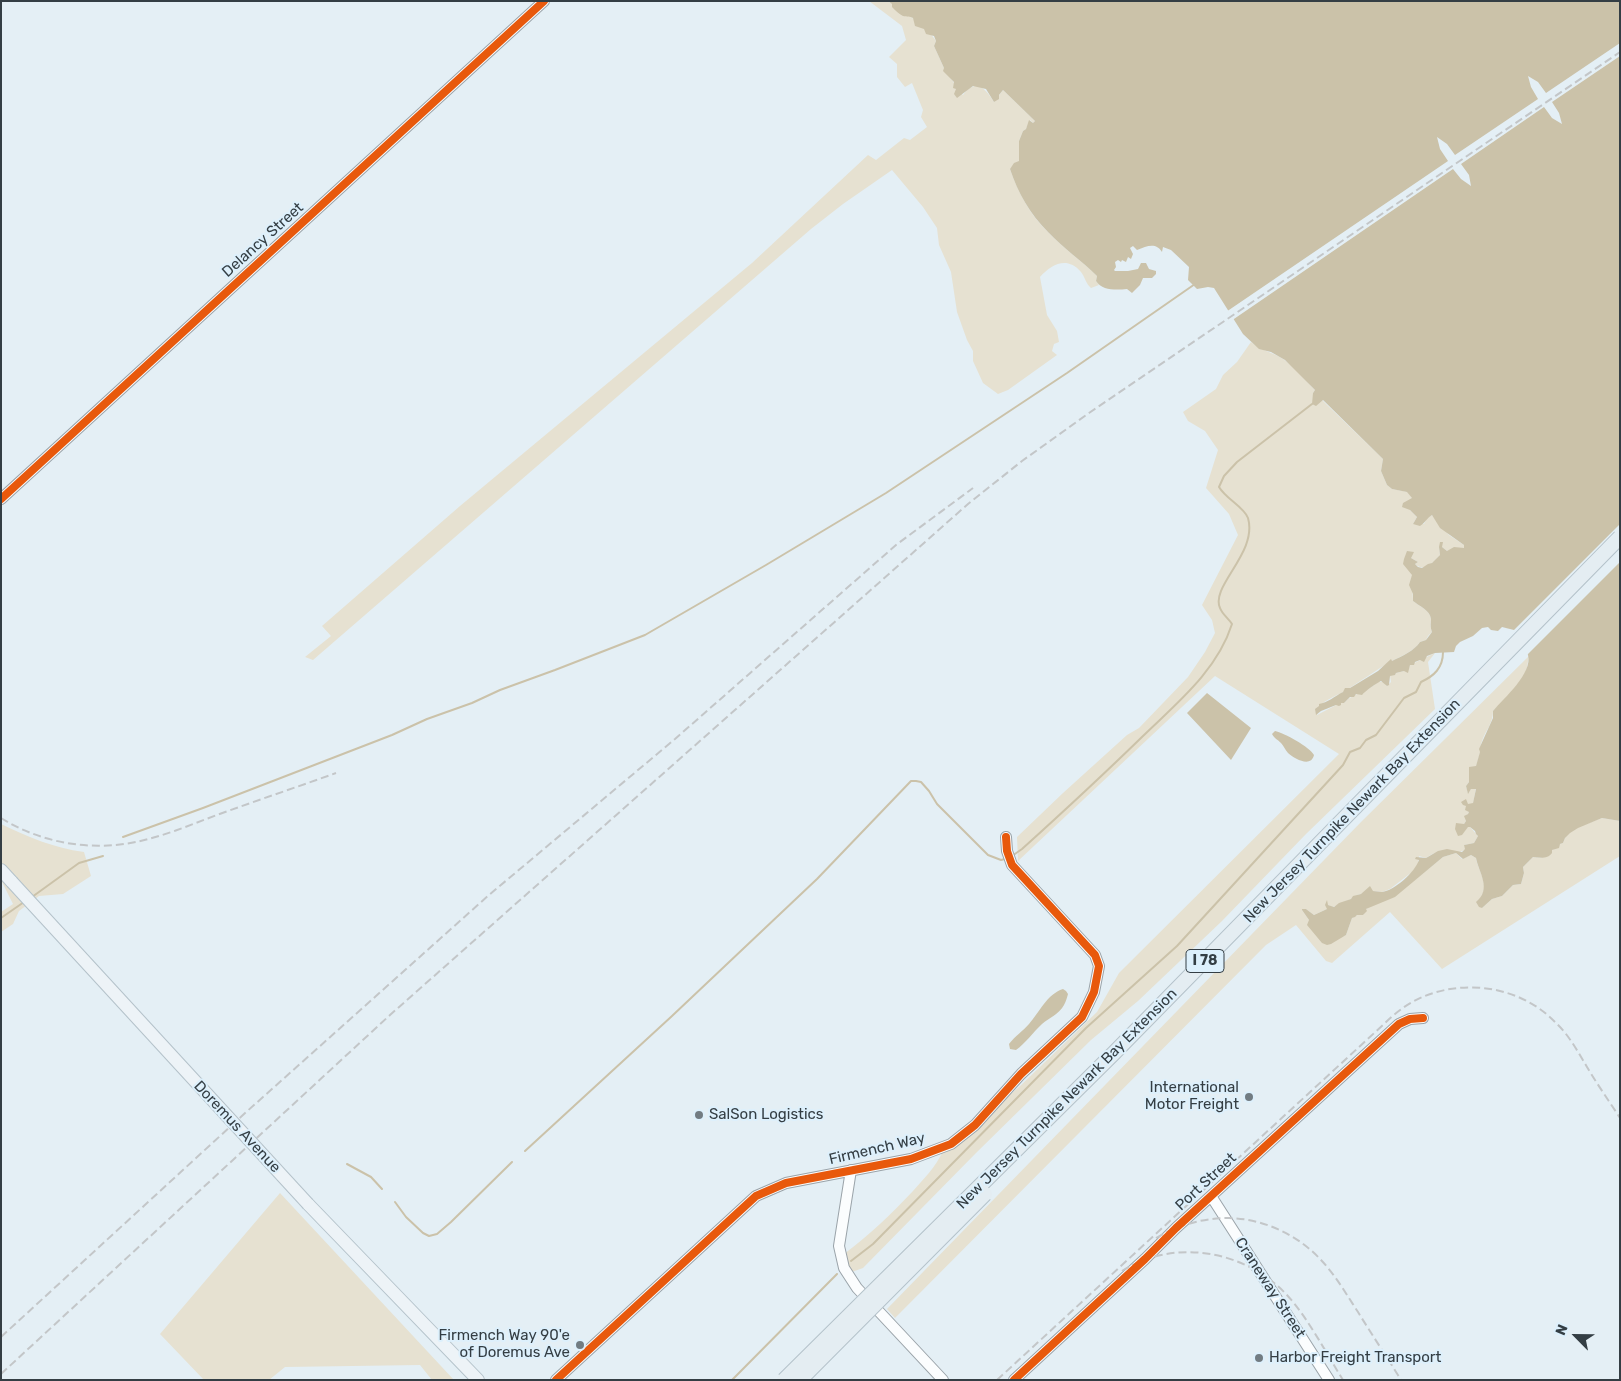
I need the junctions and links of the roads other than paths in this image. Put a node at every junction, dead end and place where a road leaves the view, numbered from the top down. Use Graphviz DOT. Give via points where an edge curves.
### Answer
graph roads {
  1 [pos="544,1"];
  2 [pos="1,499"];
  3 [pos="1620,537"];
  4 [pos="1620,550"];
  5 [pos="1006,836"];
  6 [pos="1,870"];
  7 [pos="1423,1018"];
  8 [pos="851,1170"];
  9 [pos="1211,1196"];
  10 [pos="478,1380"];
  11 [pos="556,1380"];
  12 [pos="784,1380"];
  13 [pos="800,1380"];
  14 [pos="943,1380"];
  15 [pos="1014,1380"];
  16 [pos="1329,1380"];
  1 -- 2 [label="street, Delancy Street"];
  3 -- 12 [label="highway, New Jersey Turnpike Newark Bay Extension / I 78, bridge" via="1114,1053"];
  4 -- 13 [label="highway, New Jersey Turnpike Newark Bay Extension / I 78, bridge"];
  5 -- 8 [label="street, Firmench Way" via="1012,865 1095,955 1099,966 1094,992 1082,1017 1021,1074 976,1125 951,1144 911,1159"];
  6 -- 10 [label="main road, Doremus Avenue, bridge" via="308,1204"];
  7 -- 9 [label="street, Port Street" via="1399,1024"];
  8 -- 11 [label="street, Firmench Way" via="786,1183 756,1196"];
  8 -- 14 [label="street" via="840,1246 844,1268 857,1288"];
  9 -- 15 [label="street, Port Street"];
  9 -- 16 [label="street, Craneway Street"];
}
